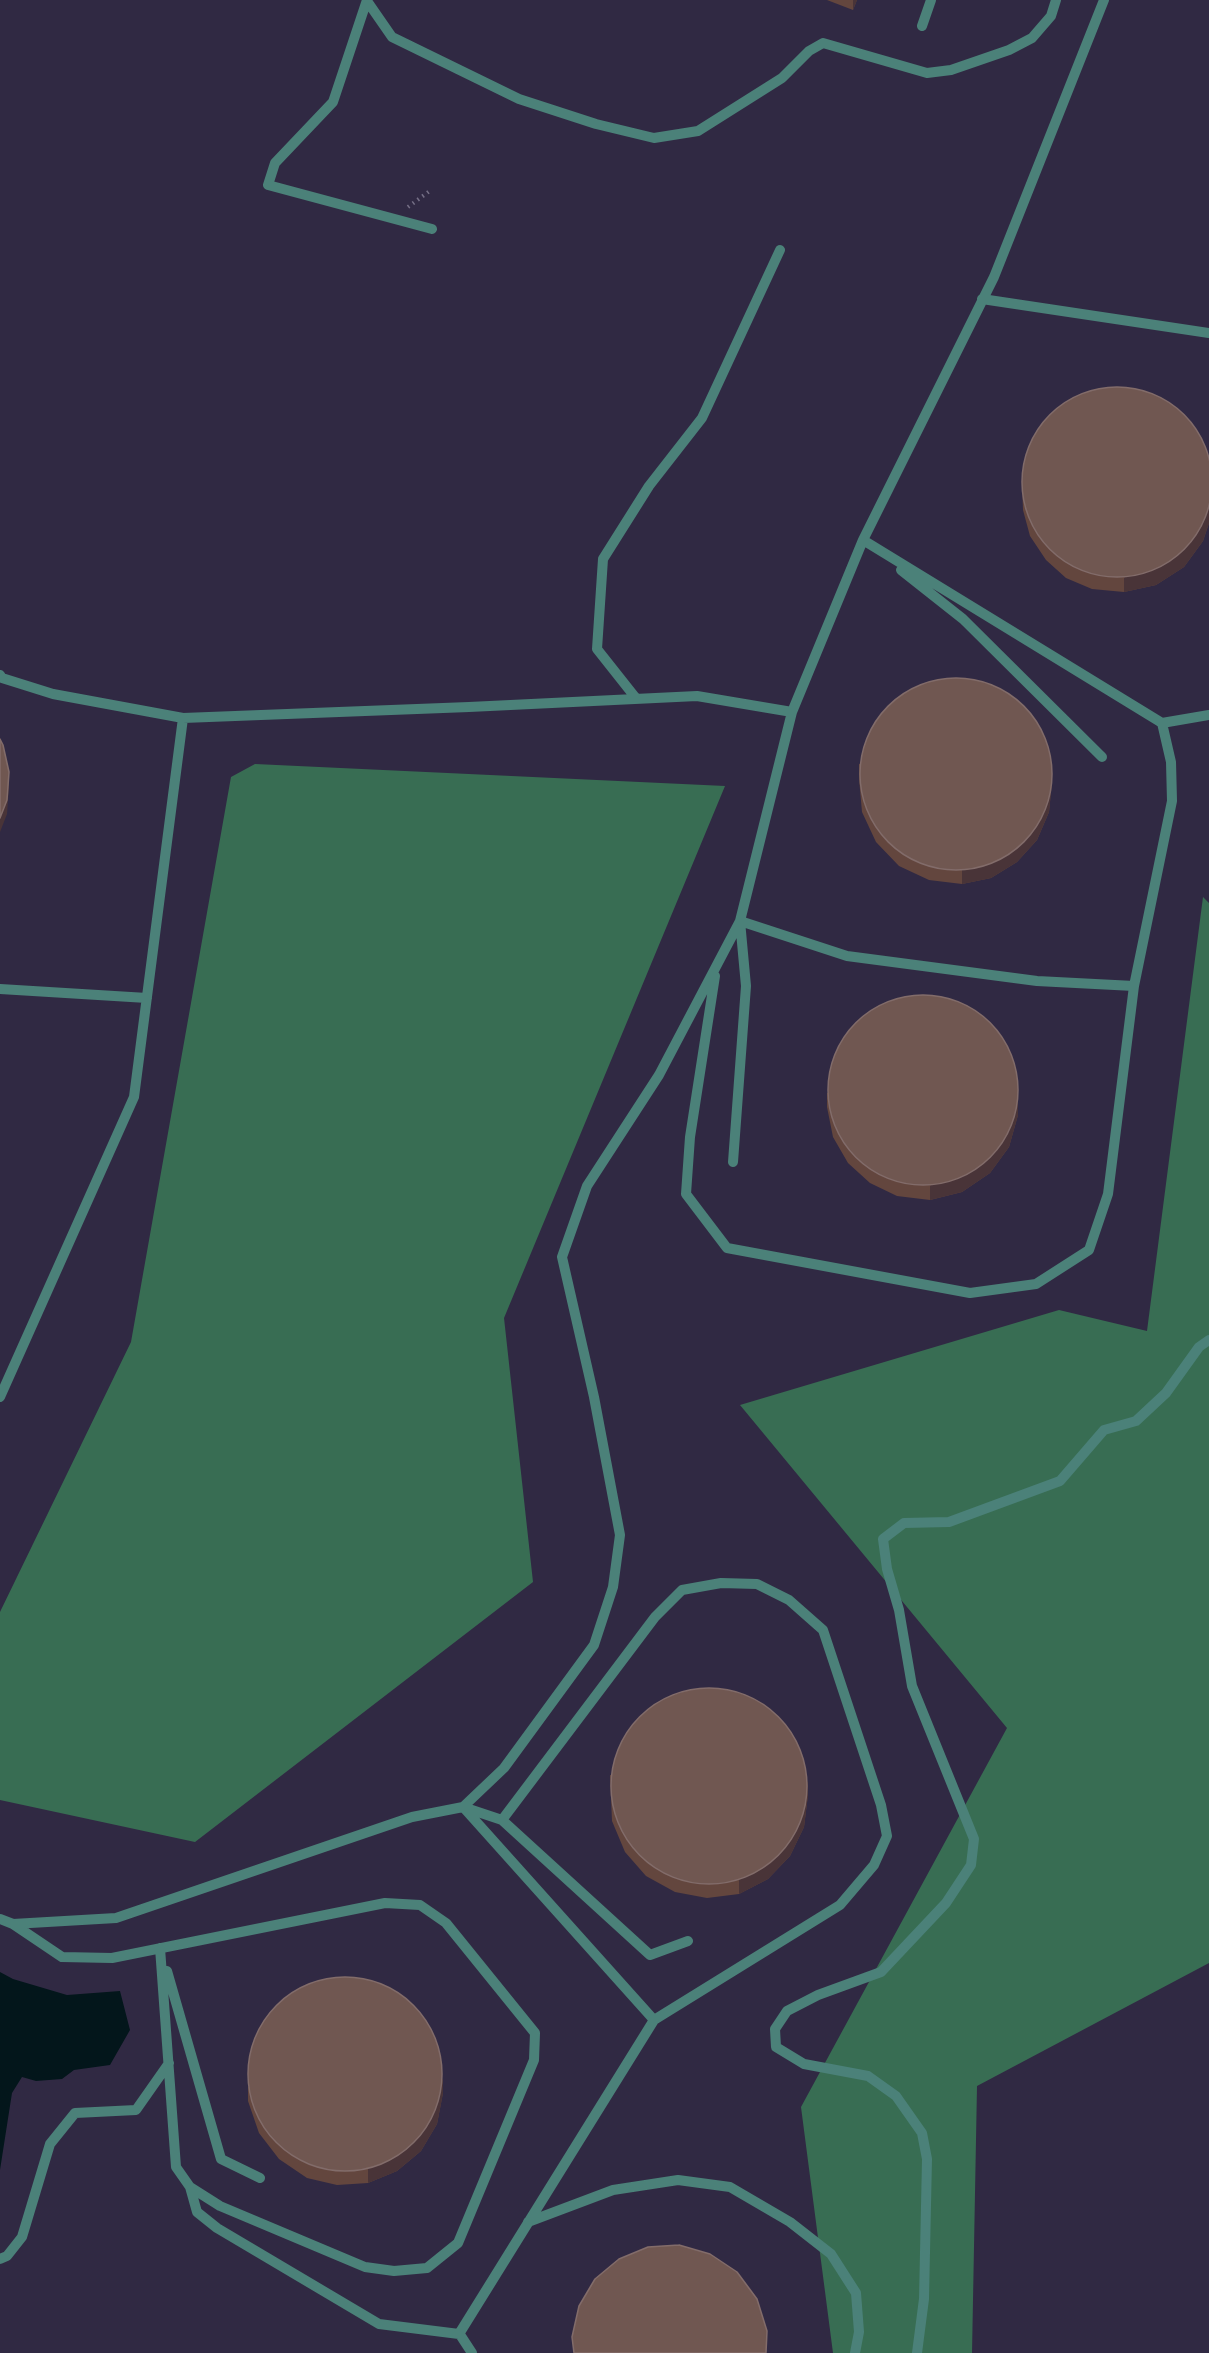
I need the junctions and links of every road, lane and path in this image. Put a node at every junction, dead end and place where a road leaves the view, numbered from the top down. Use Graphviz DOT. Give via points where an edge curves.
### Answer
graph roads {
  1 [pos="367,0"];
  2 [pos="931,0"];
  3 [pos="1056,0"];
  4 [pos="1104,0"];
  5 [pos="922,26"];
  6 [pos="432,190"];
  7 [pos="393,219"];
  8 [pos="432,229"];
  9 [pos="780,250"];
  10 [pos="982,299"];
  11 [pos="1209,333"];
  12 [pos="864,540"];
  13 [pos="0,675"];
  14 [pos="636,698"];
  15 [pos="792,712"];
  16 [pos="1209,715"];
  17 [pos="183,718"];
  18 [pos="1162,723"];
  19 [pos="1102,757"];
  20 [pos="741,921"];
  21 [pos="717,966"];
  22 [pos="1134,986"];
  23 [pos="0,989"];
  24 [pos="147,998"];
  25 [pos="733,1162"];
  26 [pos="1209,1340"];
  27 [pos="0,1397"];
  28 [pos="463,1807"];
  29 [pos="502,1820"];
  30 [pos="0,1918"];
  31 [pos="14,1924"];
  32 [pos="688,1941"];
  33 [pos="654,2020"];
  34 [pos="169,2063"];
  35 [pos="260,2178"];
  36 [pos="190,2187"];
  37 [pos="528,2222"];
  38 [pos="0,2259"];
  39 [pos="459,2333"];
  40 [pos="472,2353"];
  41 [pos="855,2353"];
  42 [pos="917,2353"];
  1 -- 3 [label="lane" via="392,36 519,99 654,138 698,131 782,78 809,51 823,43 927,73 951,70 1032,38 1051,16"];
  1 -- 7 [label="lane" via="333,102 275,163 268,185"];
  2 -- 5 [label="lane"];
  4 -- 10 [label="lane"];
  6 -- 7 [label="path"];
  7 -- 8 [label="lane"];
  9 -- 14 [label="lane" via="702,418 649,486 603,559 597,649"];
  10 -- 11 [label="lane"];
  10 -- 12 [label="lane"];
  12 -- 15 [label="lane"];
  12 -- 18 [label="lane"];
  12 -- 19 [label="lane" via="963,619"];
  13 -- 17 [label="lane" via="53,694"];
  14 -- 15 [label="lane" via="697,696"];
  14 -- 17 [label="lane"];
  15 -- 20 [label="lane"];
  16 -- 18 [label="lane"];
  17 -- 24 [label="lane"];
  18 -- 22 [label="lane" via="1171,762 1172,801"];
  20 -- 21 [label="lane"];
  20 -- 22 [label="lane" via="847,956 1037,981"];
  20 -- 25 [label="lane" via="746,986"];
  21 -- 22 [label="lane" via="690,1137 686,1194 727,1248 970,1293 1036,1284 1089,1250 1108,1194"];
  21 -- 28 [label="lane" via="658,1075 587,1186 561,1257 594,1397 620,1535 613,1587 594,1645 504,1768"];
  23 -- 24 [label="lane"];
  24 -- 27 [label="lane" via="134,1097"];
  26 -- 42 [label="lane" via="1199,1347 1166,1393 1136,1421 1104,1430 1060,1481 948,1522 904,1523 883,1539 912,1686 974,1839 971,1865 946,1903 881,1972 786,2011 774,2029 776,2047 804,2064 868,2076 896,2096 922,2133 927,2194 924,2299"];
  28 -- 29 [label="lane"];
  28 -- 31 [label="lane" via="412,1817 116,1918"];
  28 -- 33 [label="lane"];
  29 -- 32 [label="lane" via="650,1955"];
  29 -- 33 [label="lane" via="655,1617 682,1590 720,1583 757,1584 789,1600 823,1630 881,1805 887,1836 874,1864 840,1905"];
  30 -- 31 [label="lane"];
  31 -- 36 [label="lane" via="62,1957 112,1958 385,1903 420,1905 446,1923 535,2033 534,2060 458,2243 427,2268 394,2271 365,2267 220,2206"];
  33 -- 37 [label="lane"];
  34 -- 35 [label="lane" via="160,1948 221,2159"];
  34 -- 36 [label="lane" via="176,2167"];
  34 -- 38 [label="lane" via="136,2110 75,2113 50,2144 22,2237"];
  36 -- 39 [label="lane" via="197,2212 217,2228 379,2324"];
  37 -- 39 [label="lane"];
  37 -- 41 [label="lane" via="614,2190 678,2180 730,2187 790,2222 831,2254 856,2293 859,2332"];
  39 -- 40 [label="lane"];
}
